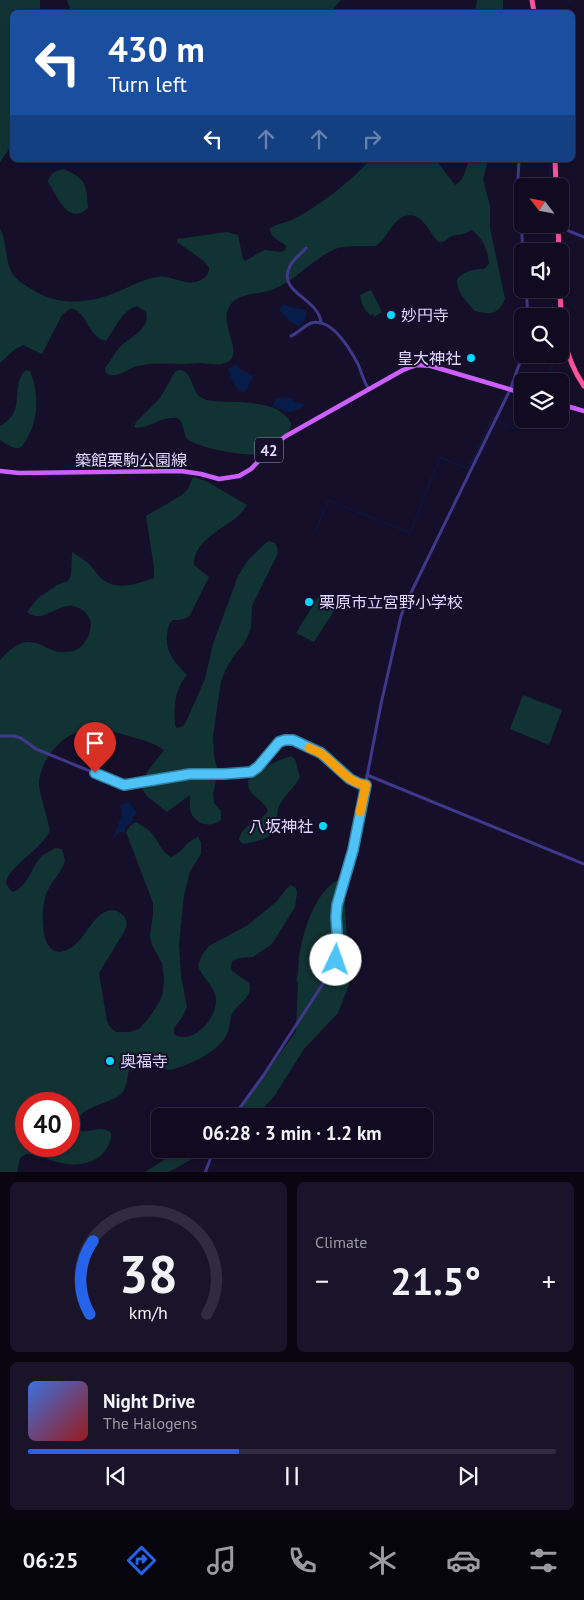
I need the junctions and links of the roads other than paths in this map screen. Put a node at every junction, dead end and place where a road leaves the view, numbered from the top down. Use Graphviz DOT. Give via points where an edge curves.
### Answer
graph roads {
  1 [pos="519,162"];
  2 [pos="555,162"];
  3 [pos="556,178"];
  4 [pos="569,231"];
  5 [pos="584,236"];
  6 [pos="522,243"];
  7 [pos="306,248"];
  8 [pos="561,298"];
  9 [pos="321,322"];
  10 [pos="291,336"];
  11 [pos="520,363"];
  12 [pos="584,386"];
  13 [pos="370,389"];
  14 [pos="510,390"];
  15 [pos="514,391"];
  16 [pos="569,407"];
  17 [pos="584,411"];
  18 [pos="0,471"];
  19 [pos="0,736"];
  20 [pos="367,775"];
  21 [pos="366,785"];
  22 [pos="584,864"];
  23 [pos="240,1108"];
  24 [pos="210,1158"];
  25 [pos="205,1172"];
  1 -- 6 [label="street"];
  2 -- 3 [label="highway"];
  4 -- 5 [label="street"];
  7 -- 9 [label="street" via="290,264 287,278 290,287 315,309"];
  8 -- 12 [label="highway" via="563,338 569,358"];
  9 -- 10 [label="street" via="308,324"];
  9 -- 13 [label="street" via="336,332"];
  11 -- 14 [label="street"];
  13 -- 14 [label="main road, 築館栗駒公園線 / 42" via="403,370 423,365"];
  13 -- 18 [label="main road, 築館栗駒公園線 / 42" via="286,436 246,472 232,478 219,479 181,471"];
  14 -- 15 [label="main road, 築館栗駒公園線 / 42"];
  14 -- 20 [label="street" via="405,605"];
  16 -- 17 [label="main road"];
  19 -- 21 [label="street" via="21,738 36,749 124,785 190,774 251,772 279,742 293,740 321,753 350,779"];
  20 -- 21 [label="street"];
  20 -- 22 [label="street"];
  21 -- 23 [label="street" via="353,850 337,905 336,960"];
  24 -- 25 [label="street"];
}
